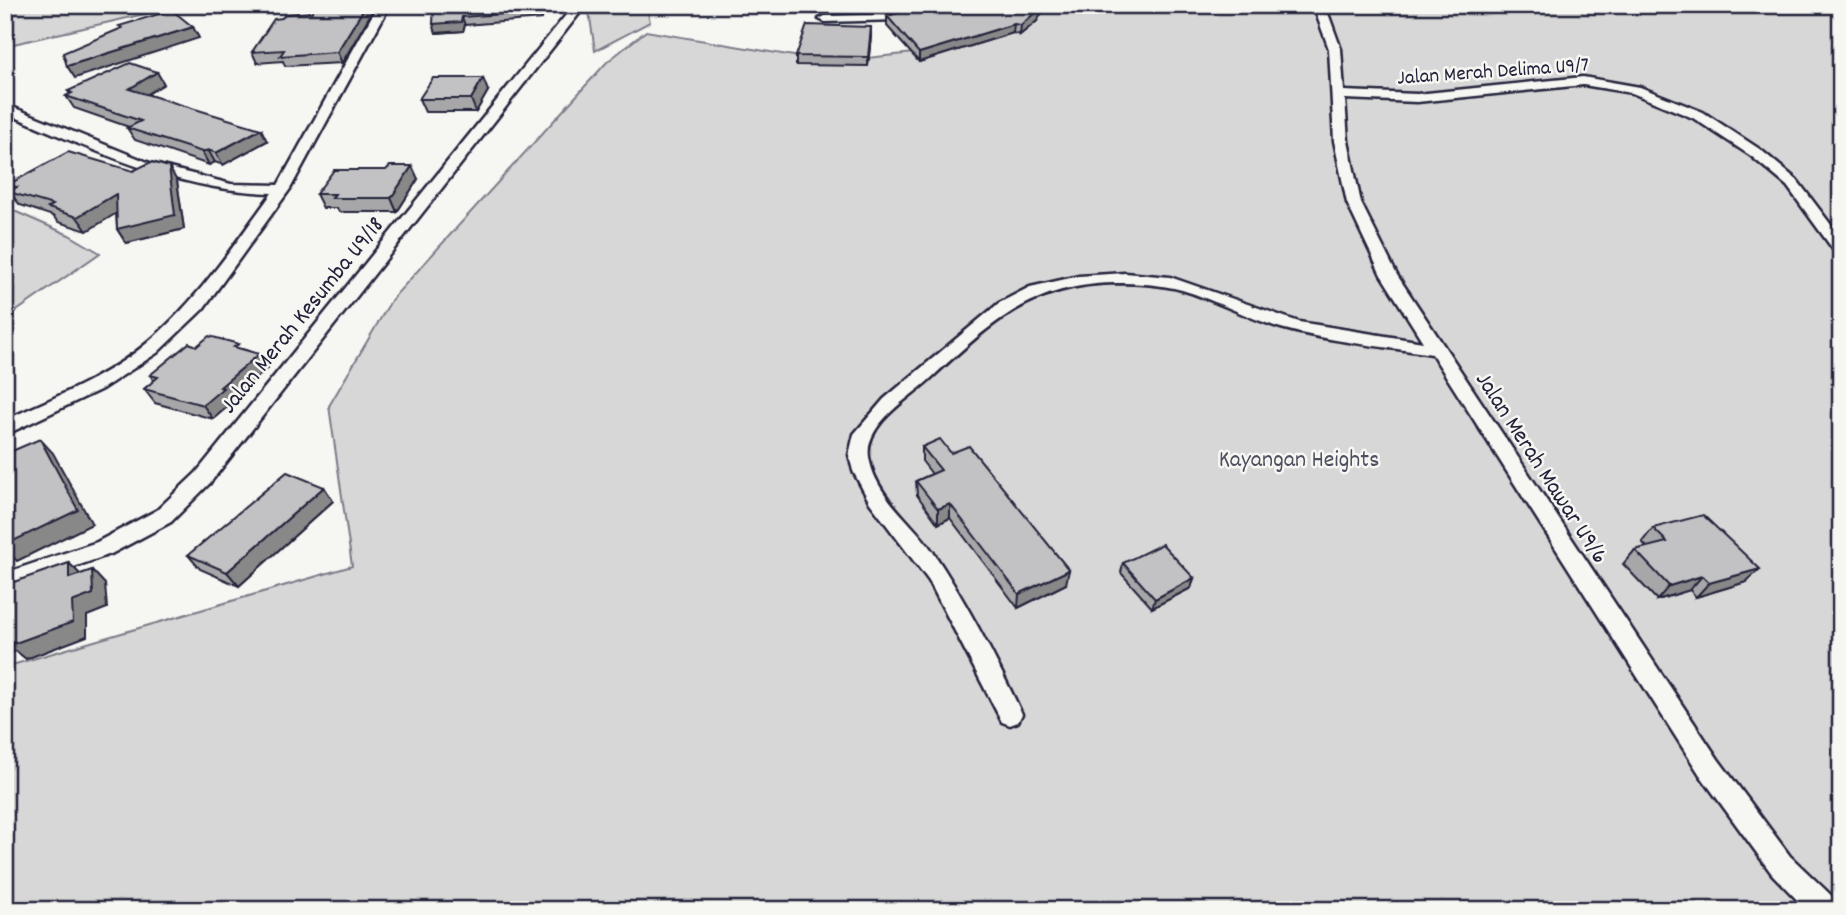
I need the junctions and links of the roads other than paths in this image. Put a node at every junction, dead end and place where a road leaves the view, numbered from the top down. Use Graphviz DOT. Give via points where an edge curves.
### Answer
graph roads {
  1 [pos="384,5"];
  2 [pos="580,5"];
  3 [pos="934,5"];
  4 [pos="1319,5"];
  5 [pos="824,19"];
  6 [pos="1340,95"];
  7 [pos="5,108"];
  8 [pos="283,189"];
  9 [pos="1841,249"];
  10 [pos="1434,349"];
  11 [pos="5,428"];
  12 [pos="5,582"];
  13 [pos="1010,714"];
  14 [pos="1825,910"];
  1 -- 8 [label="street"];
  2 -- 12 [label="street, Jalan Merah Kesumba U9/18" via="204,478 164,516 104,548"];
  3 -- 5 [label="street" via="899,17"];
  4 -- 6 [label="street, Jalan Merah Mawar U9/6" via="1335,49"];
  6 -- 9 [label="street, Jalan Merah Delima U9/7" via="1417,98 1583,81 1635,90 1698,114 1748,146 1792,183"];
  6 -- 10 [label="street, Jalan Merah Mawar U9/6" via="1341,142 1354,203 1389,275"];
  7 -- 8 [label="street" via="145,166 231,188"];
  8 -- 11 [label="street" via="197,305 151,349 96,385"];
  10 -- 13 [label="street" via="1297,326 1186,286 1138,278 1055,286 1019,298 977,328 872,422 858,452 865,478 894,523 922,553 964,622"];
  10 -- 14 [label="street, Jalan Merah Mawar U9/6" via="1709,768 1781,865"];
}
